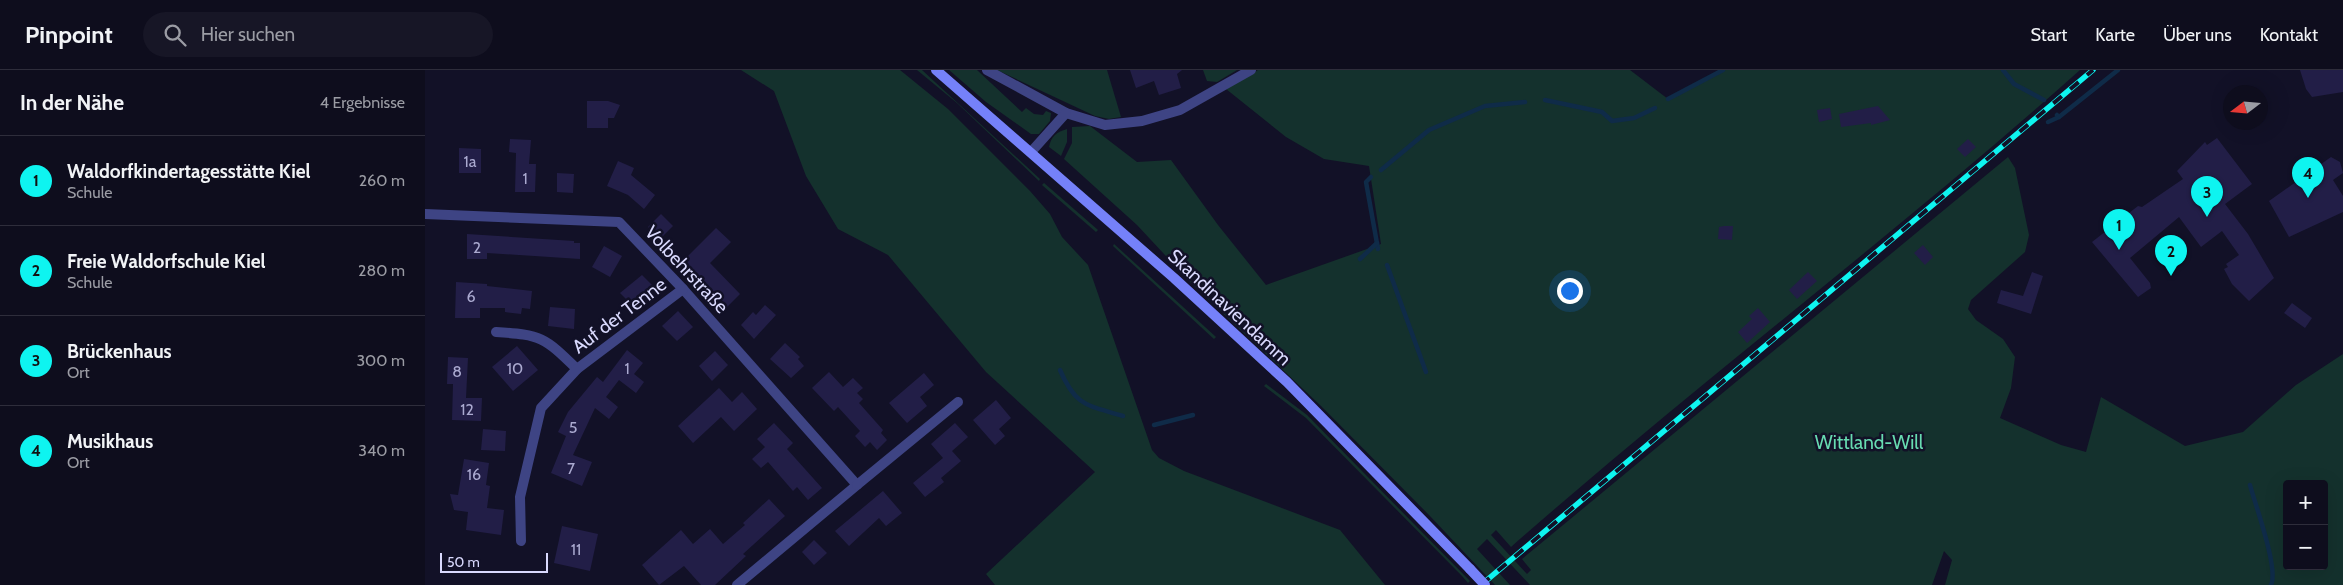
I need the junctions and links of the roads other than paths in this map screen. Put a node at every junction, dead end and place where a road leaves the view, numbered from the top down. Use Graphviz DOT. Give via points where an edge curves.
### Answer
graph roads {
  1 [pos="936,70"];
  2 [pos="987,70"];
  3 [pos="1251,70"];
  4 [pos="1066,113"];
  5 [pos="1031,152"];
  6 [pos="425,214"];
  7 [pos="683,289"];
  8 [pos="496,332"];
  9 [pos="577,369"];
  10 [pos="958,402"];
  11 [pos="857,485"];
  12 [pos="521,541"];
  13 [pos="737,585"];
  14 [pos="1485,585"];
  1 -- 5 [label="main road, Skandinaviendamm"];
  2 -- 4 [label="street"];
  3 -- 4 [label="street" via="1196,103 1142,121 1105,125"];
  4 -- 5 [label="street"];
  5 -- 14 [label="main road, Skandinaviendamm, bridge" via="1287,382"];
  6 -- 7 [label="street, Volbehrstraße" via="619,222"];
  7 -- 9 [label="street, Auf der Tenne"];
  7 -- 11 [label="street, Volbehrstraße"];
  8 -- 9 [label="street, Auf der Tenne" via="542,338"];
  9 -- 12 [label="street, Auf der Tenne" via="541,408 520,497"];
  10 -- 11 [label="street"];
  11 -- 13 [label="street"];
}
